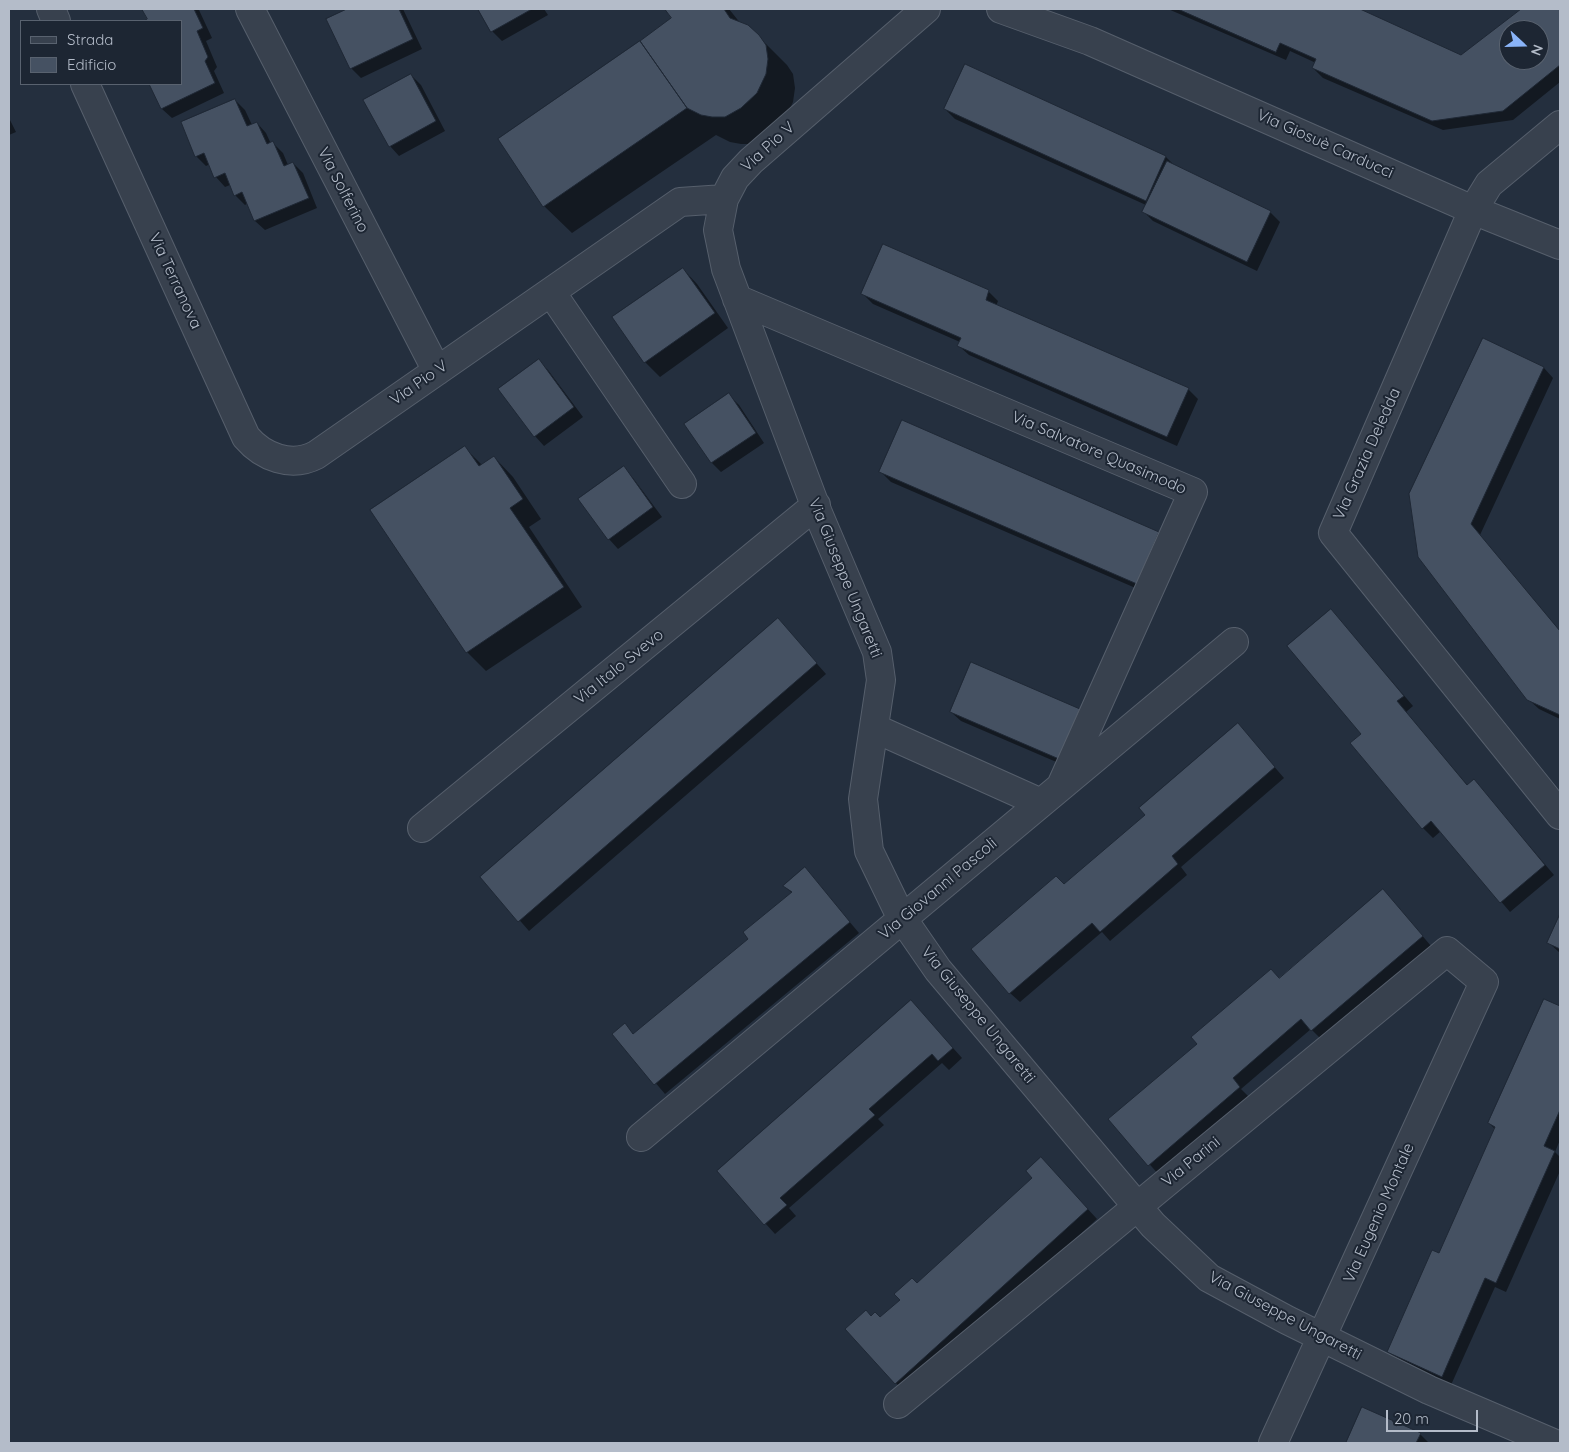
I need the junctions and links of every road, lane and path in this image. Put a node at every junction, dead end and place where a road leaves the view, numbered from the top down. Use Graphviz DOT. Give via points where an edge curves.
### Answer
graph roads {
  1 [pos="250,9"];
  2 [pos="926,9"];
  3 [pos="1000,9"];
  4 [pos="1058,9"];
  5 [pos="1090,41"];
  6 [pos="85,85"];
  7 [pos="1560,125"];
  8 [pos="724,199"];
  9 [pos="1473,210"];
  10 [pos="1560,245"];
  11 [pos="551,292"];
  12 [pos="737,299"];
  13 [pos="436,371"];
  14 [pos="283,460"];
  15 [pos="682,484"];
  16 [pos="816,505"];
  17 [pos="1234,642"];
  18 [pos="874,728"];
  19 [pos="1061,786"];
  20 [pos="1041,803"];
  21 [pos="1560,815"];
  22 [pos="422,828"];
  23 [pos="902,919"];
  24 [pos="1484,982"];
  25 [pos="641,1137"];
  26 [pos="1137,1206"];
  27 [pos="1322,1337"];
  28 [pos="898,1404"];
  29 [pos="1274,1443"];
  30 [pos="1553,1443"];
  1 -- 13 [label="street, Via Solferino"];
  2 -- 8 [label="street, Via Pio V" via="751,161 735,178"];
  3 -- 5 [label="street, Via Giosuè Carducci"];
  4 -- 5 [label="street, Via Giosuè Carducci"];
  5 -- 9 [label="street, Via Giosuè Carducci"];
  6 -- 14 [label="street, Via Terranova" via="246,437 255,448"];
  7 -- 9 [label="street, Via Grazia Deledda" via="1490,184"];
  8 -- 11 [label="street, Via Pio V" via="680,202"];
  8 -- 12 [label="street, Via Giuseppe Ungaretti" via="718,230 726,270"];
  9 -- 10 [label="street, Via Giosuè Carducci"];
  9 -- 21 [label="street, Via Grazia Deledda" via="1332,533"];
  11 -- 13 [label="street, Via Pio V"];
  11 -- 15 [label="street"];
  12 -- 16 [label="street, Via Giuseppe Ungaretti"];
  12 -- 19 [label="street, Via Salvatore Quasimodo" via="1192,492"];
  13 -- 14 [label="street, Via Pio V" via="316,455 307,460"];
  16 -- 18 [label="street, Via Giuseppe Ungaretti" via="877,652 881,680"];
  16 -- 22 [label="street, Via Italo Svevo"];
  17 -- 19 [label="street, Via Giovanni Pascoli"];
  18 -- 20 [label="street"];
  18 -- 23 [label="street, Via Giuseppe Ungaretti" via="863,799 865,827 869,851"];
  19 -- 20 [label="street, Via Giovanni Pascoli"];
  20 -- 23 [label="street, Via Giovanni Pascoli"];
  23 -- 25 [label="street, Via Giovanni Pascoli"];
  23 -- 26 [label="street, Via Giuseppe Ungaretti" via="938,970"];
  24 -- 26 [label="street, Via Parini" via="1447,951"];
  24 -- 27 [label="street, Via Eugenio Montale"];
  26 -- 27 [label="street, Via Giuseppe Ungaretti" via="1209,1278"];
  26 -- 28 [label="street, Via Parini"];
  27 -- 29 [label="street, Via Eugenio Montale"];
  27 -- 30 [label="street, Via Giuseppe Ungaretti" via="1429,1390"];
}
